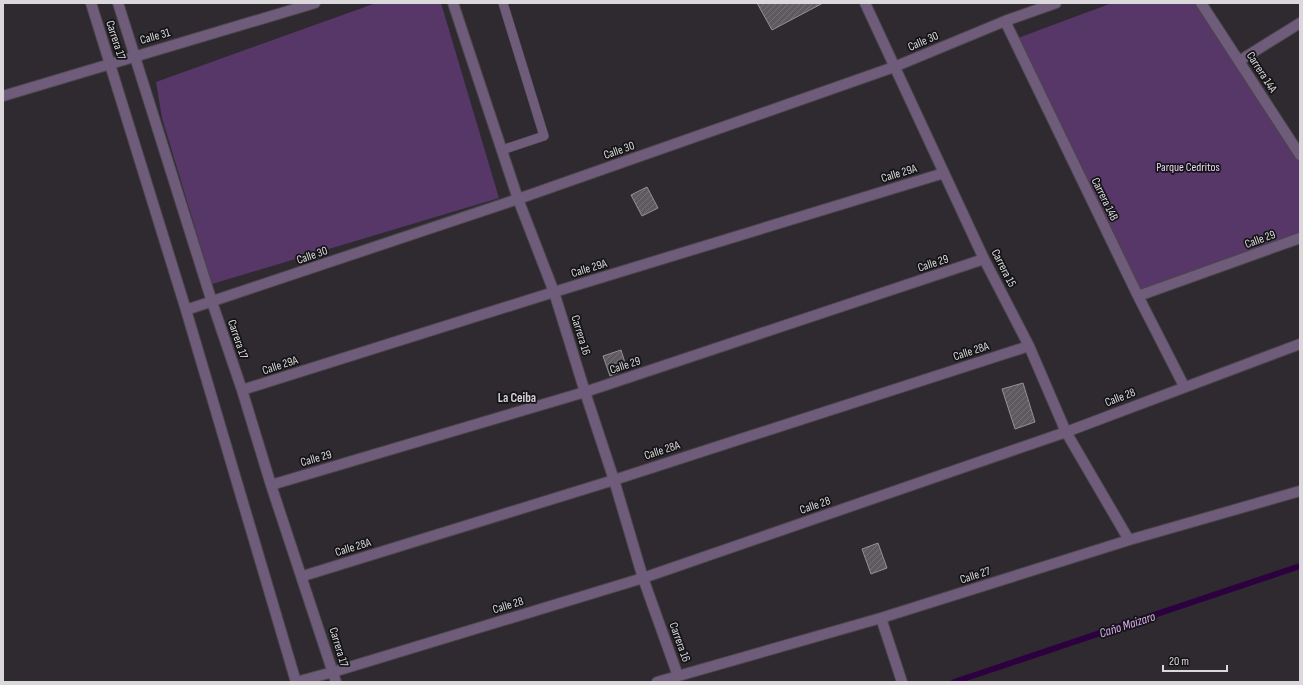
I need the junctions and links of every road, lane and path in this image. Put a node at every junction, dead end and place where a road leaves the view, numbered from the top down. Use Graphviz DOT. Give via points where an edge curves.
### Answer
graph roads {
  1 [pos="91,3"];
  2 [pos="118,3"];
  3 [pos="314,3"];
  4 [pos="453,3"];
  5 [pos="503,3"];
  6 [pos="865,3"];
  7 [pos="1056,3"];
  8 [pos="1201,3"];
  9 [pos="1005,21"];
  10 [pos="1300,23"];
  11 [pos="135,56"];
  12 [pos="1239,61"];
  13 [pos="110,63"];
  14 [pos="894,67"];
  15 [pos="3,96"];
  16 [pos="502,150"];
  17 [pos="1300,155"];
  18 [pos="944,173"];
  19 [pos="518,199"];
  20 [pos="1300,238"];
  21 [pos="984,259"];
  22 [pos="554,292"];
  23 [pos="1138,296"];
  24 [pos="212,302"];
  25 [pos="186,310"];
  26 [pos="1300,344"];
  27 [pos="1029,346"];
  28 [pos="1184,386"];
  29 [pos="242,390"];
  30 [pos="585,392"];
  31 [pos="1066,432"];
  32 [pos="614,480"];
  33 [pos="272,485"];
  34 [pos="1300,491"];
  35 [pos="1129,540"];
  36 [pos="303,576"];
  37 [pos="643,578"];
  38 [pos="881,618"];
  39 [pos="333,672"];
  40 [pos="678,676"];
  41 [pos="902,680"];
  42 [pos="296,682"];
  43 [pos="336,682"];
  44 [pos="657,682"];
  1 -- 13 [label="street, Carrera 17"];
  2 -- 11 [label="street, Carrera 17"];
  3 -- 11 [label="street, Calle 31"];
  4 -- 16 [label="street, Carrera 16"];
  5 -- 16 [label="lane" via="544,136"];
  6 -- 14 [label="street, Carrera 15"];
  7 -- 9 [label="street, Calle 30"];
  8 -- 12 [label="street, Carrera 14A"];
  9 -- 14 [label="street, Calle 30"];
  9 -- 23 [label="street, Carrera 14B"];
  10 -- 12 [label="street"];
  11 -- 13 [label="street, Calle 31"];
  11 -- 24 [label="street, Carrera 17"];
  12 -- 17 [label="street, Carrera 14A"];
  13 -- 15 [label="street, Calle 31"];
  13 -- 25 [label="street, Carrera 17"];
  14 -- 18 [label="street, Carrera 15"];
  14 -- 19 [label="street, Calle 30"];
  16 -- 19 [label="street, Carrera 16"];
  18 -- 21 [label="street, Carrera 15"];
  18 -- 22 [label="street, Calle 29A"];
  19 -- 22 [label="street, Carrera 16"];
  19 -- 24 [label="street, Calle 30"];
  20 -- 23 [label="street, Calle 29"];
  21 -- 27 [label="street, Carrera 15"];
  21 -- 30 [label="street, Calle 29"];
  22 -- 29 [label="street, Calle 29A"];
  22 -- 30 [label="street, Carrera 16"];
  23 -- 28 [label="street, Carrera 14B"];
  24 -- 25 [label="street, Calle 30"];
  24 -- 29 [label="street, Carrera 17"];
  25 -- 42 [label="street, Carrera 17"];
  26 -- 28 [label="street, Calle 28"];
  27 -- 31 [label="street, Carrera 15"];
  27 -- 32 [label="street, Calle 28A"];
  28 -- 31 [label="street, Calle 28"];
  29 -- 33 [label="street, Carrera 17"];
  30 -- 32 [label="street, Carrera 16"];
  30 -- 33 [label="street, Calle 29"];
  31 -- 35 [label="street, Carrera 15"];
  31 -- 37 [label="street, Calle 28"];
  32 -- 36 [label="street, Calle 28A"];
  32 -- 37 [label="street, Carrera 16"];
  33 -- 36 [label="street, Carrera 17"];
  34 -- 35 [label="street, Calle 27"];
  35 -- 38 [label="street, Calle 27"];
  36 -- 39 [label="street, Carrera 17"];
  37 -- 39 [label="street, Calle 28"];
  37 -- 40 [label="street, Carrera 16"];
  38 -- 40 [label="street, Calle 27"];
  38 -- 41 [label="street"];
  39 -- 42 [label="street, Calle 28"];
  39 -- 43 [label="street, Carrera 17"];
  40 -- 44 [label="street, Calle 27"];
}
